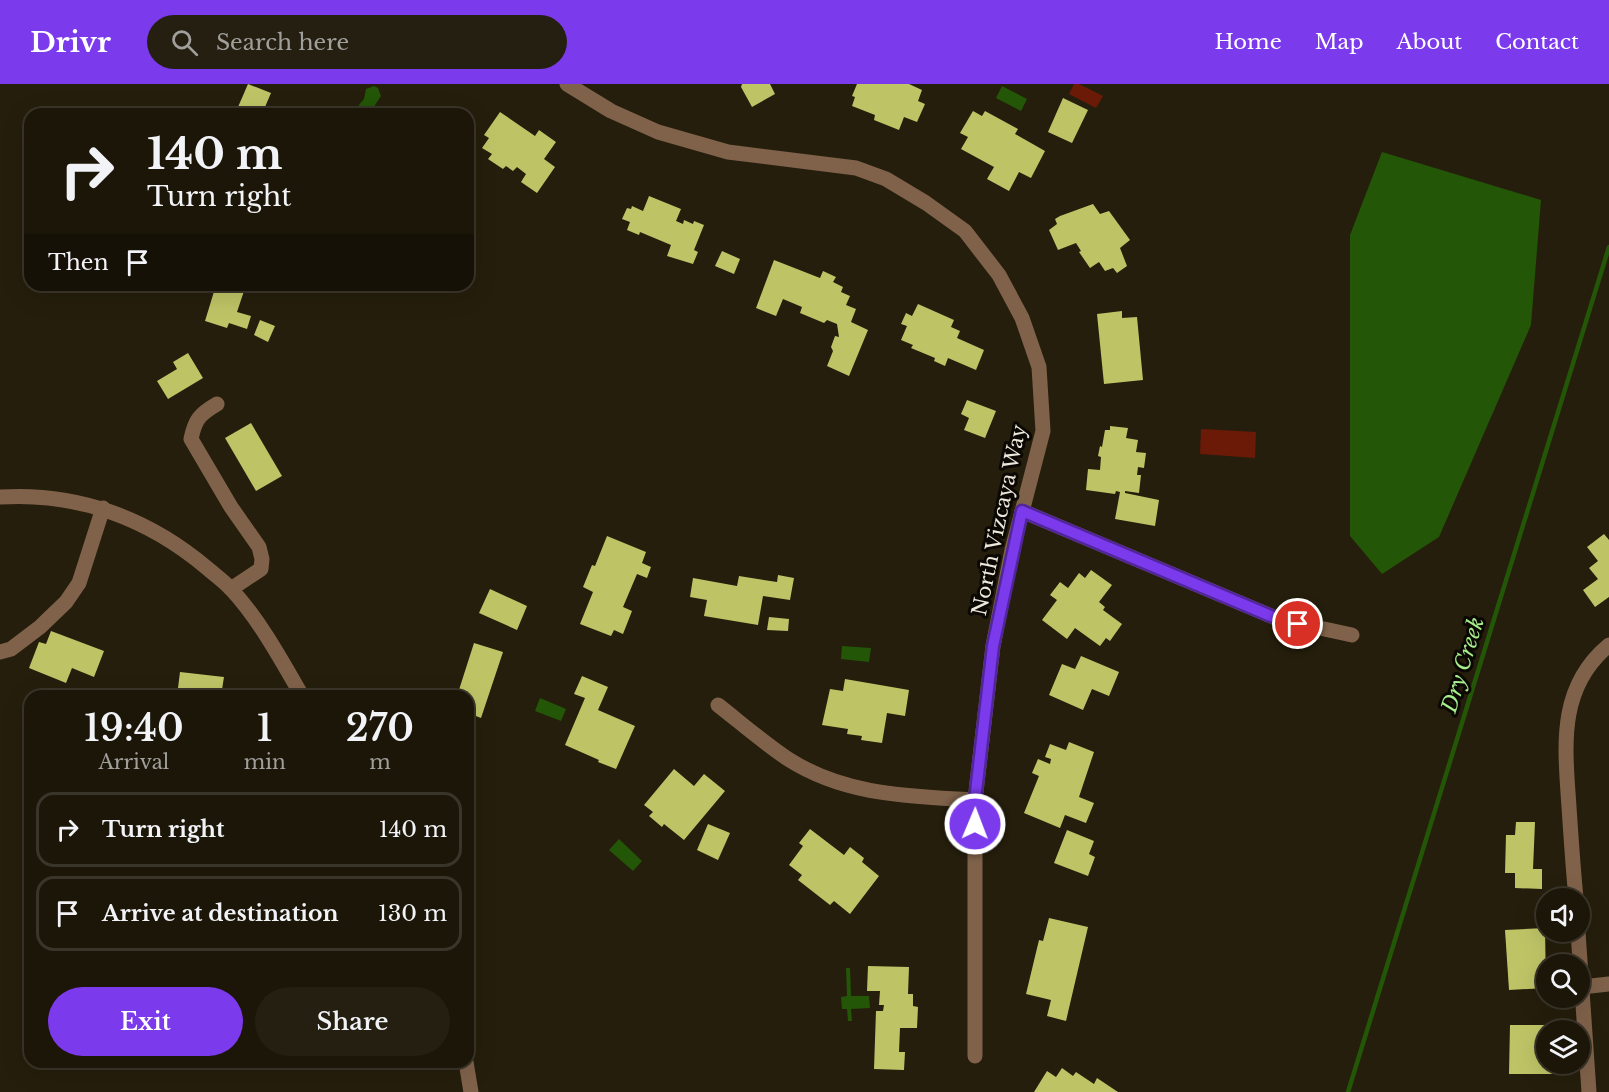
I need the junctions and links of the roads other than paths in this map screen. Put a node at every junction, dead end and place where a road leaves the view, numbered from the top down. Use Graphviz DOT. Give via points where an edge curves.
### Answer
graph roads {
  1 [pos="567,84"];
  2 [pos="217,404"];
  3 [pos="0,497"];
  4 [pos="103,508"];
  5 [pos="1022,511"];
  6 [pos="231,589"];
  7 [pos="1352,636"];
  8 [pos="1609,645"];
  9 [pos="0,652"];
  10 [pos="299,690"];
  11 [pos="718,705"];
  12 [pos="975,800"];
  13 [pos="1575,888"];
  14 [pos="1609,984"];
  15 [pos="1590,986"];
  16 [pos="1583,1008"];
  17 [pos="975,1056"];
  18 [pos="467,1068"];
  19 [pos="471,1092"];
  20 [pos="1589,1092"];
  1 -- 5 [label="street, North Vizcaya Way" via="611,111 658,132 728,152 856,168 886,179 966,231 1004,284 1022,318 1039,367 1043,430"];
  2 -- 6 [label="street" via="195,423 191,439 259,547 262,559 261,568"];
  3 -- 4 [label="street" via="60,500"];
  4 -- 6 [label="street" via="184,549"];
  4 -- 9 [label="street" via="78,583 66,602 11,650"];
  5 -- 7 [label="street" via="1278,619"];
  5 -- 12 [label="street, North Vizcaya Way" via="993,646"];
  6 -- 10 [label="street" via="272,644"];
  8 -- 13 [label="street" via="1582,676 1570,707 1565,741"];
  11 -- 12 [label="street" via="788,759 828,779 880,794"];
  12 -- 17 [label="street, North Vizcaya Way"];
  14 -- 15 [label="street"];
  16 -- 20 [label="street"];
  18 -- 19 [label="street"];
}
